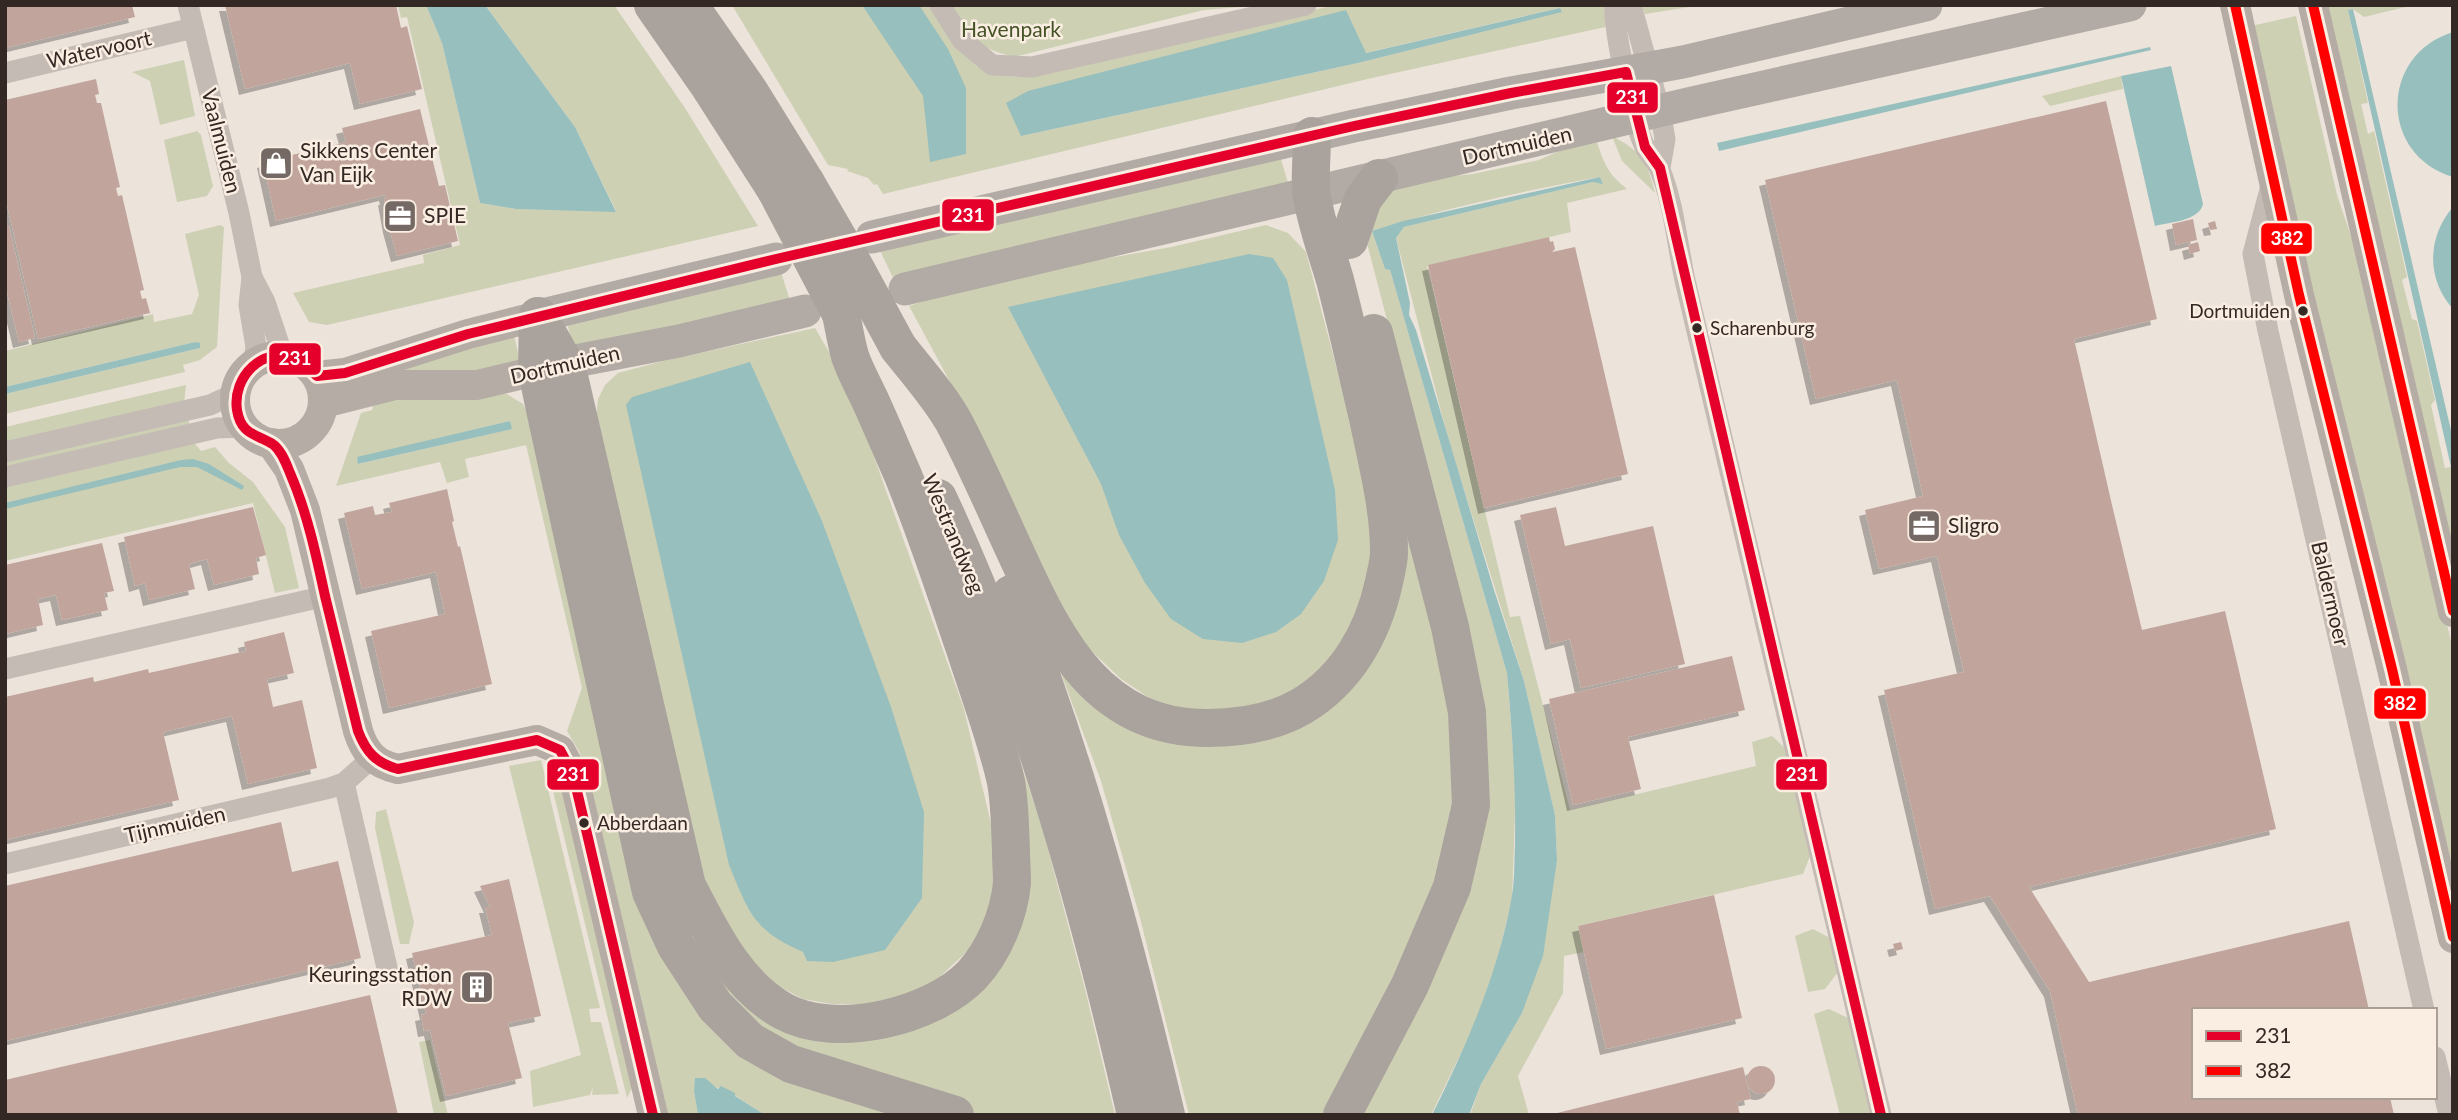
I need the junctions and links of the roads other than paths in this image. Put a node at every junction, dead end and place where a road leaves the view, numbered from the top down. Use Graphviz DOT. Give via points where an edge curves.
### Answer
graph roads {
  1 [pos="188,5"];
  2 [pos="653,5"];
  3 [pos="689,5"];
  4 [pos="940,5"];
  5 [pos="1306,5"];
  6 [pos="1615,5"];
  7 [pos="1631,5"];
  8 [pos="1926,5"];
  9 [pos="2130,5"];
  10 [pos="2235,5"];
  11 [pos="2313,5"];
  12 [pos="193,28"];
  13 [pos="1637,71"];
  14 [pos="5,73"];
  15 [pos="1648,114"];
  16 [pos="1312,136"];
  17 [pos="1379,178"];
  18 [pos="2272,180"];
  19 [pos="791,186"];
  20 [pos="1324,190"];
  21 [pos="872,237"];
  22 [pos="1349,240"];
  23 [pos="776,259"];
  24 [pos="252,277"];
  25 [pos="905,289"];
  26 [pos="823,312"];
  27 [pos="538,317"];
  28 [pos="872,353"];
  29 [pos="289,357"];
  30 [pos="253,365"];
  31 [pos="551,367"];
  32 [pos="320,390"];
  33 [pos="236,393"];
  34 [pos="244,427"];
  35 [pos="306,435"];
  36 [pos="271,443"];
  37 [pos="5,452"];
  38 [pos="5,477"];
  39 [pos="305,510"];
  40 [pos="326,596"];
  41 [pos="2453,612"];
  42 [pos="5,669"];
  43 [pos="372,758"];
  44 [pos="344,783"];
  45 [pos="5,864"];
  46 [pos="2453,938"];
  47 [pos="388,972"];
  48 [pos="2424,1008"];
  49 [pos="2437,1065"];
  50 [pos="646,1113"];
  51 [pos="955,1115"];
  52 [pos="1136,1115"];
  53 [pos="1166,1115"];
  54 [pos="1342,1115"];
  55 [pos="1881,1115"];
  56 [pos="2449,1115"];
  1 -- 12 [label="street, Vaalmuiden"];
  2 -- 19 [label="highway, Westrandweg" via="710,87"];
  3 -- 19 [label="highway, Westrandweg" via="749,91"];
  4 -- 5 [label="street" via="962,40 992,65 1032,67"];
  6 -- 13 [label="street" via="1614,14"];
  7 -- 13 [label="street"];
  8 -- 13 [label="main road"];
  9 -- 15 [label="main road, Dortmuiden"];
  10 -- 18 [label="main road"];
  11 -- 41 [label="main road"];
  12 -- 14 [label="street, Watervoort"];
  12 -- 24 [label="street, Vaalmuiden"];
  13 -- 15 [label="street"];
  13 -- 16 [label="main road"];
  15 -- 17 [label="main road, Dortmuiden"];
  15 -- 55 [label="street" via="1645,147 1660,168"];
  16 -- 20 [label="highway"];
  16 -- 21 [label="main road"];
  17 -- 20 [label="main road, Dortmuiden"];
  17 -- 22 [label="highway" via="1363,199"];
  18 -- 46 [label="main road"];
  18 -- 48 [label="street, Baldermoer" via="2253,254"];
  19 -- 26 [label="highway, Westrandweg, bridge" via="816,264"];
  19 -- 28 [label="highway, Westrandweg, bridge" via="852,262"];
  20 -- 22 [label="highway"];
  20 -- 25 [label="main road, Dortmuiden"];
  20 -- 28 [label="highway" via="1346,325 1379,469 1389,555 1372,626 1358,651 1328,687 1278,719 1229,728 1180,728 1153,721 1099,689 1045,617 955,422"];
  22 -- 54 [label="highway" via="1450,628 1467,712 1471,805 1452,887 1410,985"];
  23 -- 27 [label="main road"];
  24 -- 29 [label="street, Vaalmuiden" via="280,347"];
  24 -- 30 [label="street, Vaalmuiden"];
  26 -- 28 [label="highway, Westrandweg"];
  26 -- 31 [label="main road, Dortmuiden"];
  27 -- 31 [label="highway"];
  27 -- 32 [label="main road" via="345,373"];
  28 -- 31 [label="highway" via="913,499 994,738 1006,784 1012,883 993,946 972,975 919,1008 862,1024 809,1021 764,999 716,942 687,886"];
  28 -- 52 [label="highway, Westrandweg" via="944,510 1015,687 1087,915"];
  28 -- 53 [label="highway, Westrandweg" via="974,507 1046,685 1115,906"];
  29 -- 30 [label="main road" via="268,357"];
  29 -- 32 [label="main road" via="307,365"];
  30 -- 33 [label="main road" via="244,373"];
  31 -- 32 [label="main road, Dortmuiden" via="477,385"];
  31 -- 51 [label="highway" via="651,892 676,946 715,1006 750,1041 791,1065"];
  32 -- 35 [label="main road" via="321,417"];
  33 -- 34 [label="main road" via="237,414"];
  33 -- 37 [label="street" via="210,405"];
  34 -- 36 [label="main road"];
  34 -- 38 [label="street" via="217,428"];
  35 -- 36 [label="main road" via="290,444"];
  35 -- 39 [label="main road"];
  36 -- 39 [label="main road" via="289,469"];
  39 -- 40 [label="main road"];
  40 -- 42 [label="street"];
  40 -- 43 [label="main road" via="358,731"];
  43 -- 44 [label="street, Tijnmuiden"];
  43 -- 50 [label="main road" via="398,769 537,740 560,750 573,774"];
  44 -- 45 [label="street, Tijnmuiden"];
  44 -- 47 [label="street"];
  49 -- 56 [label="street"];
}
